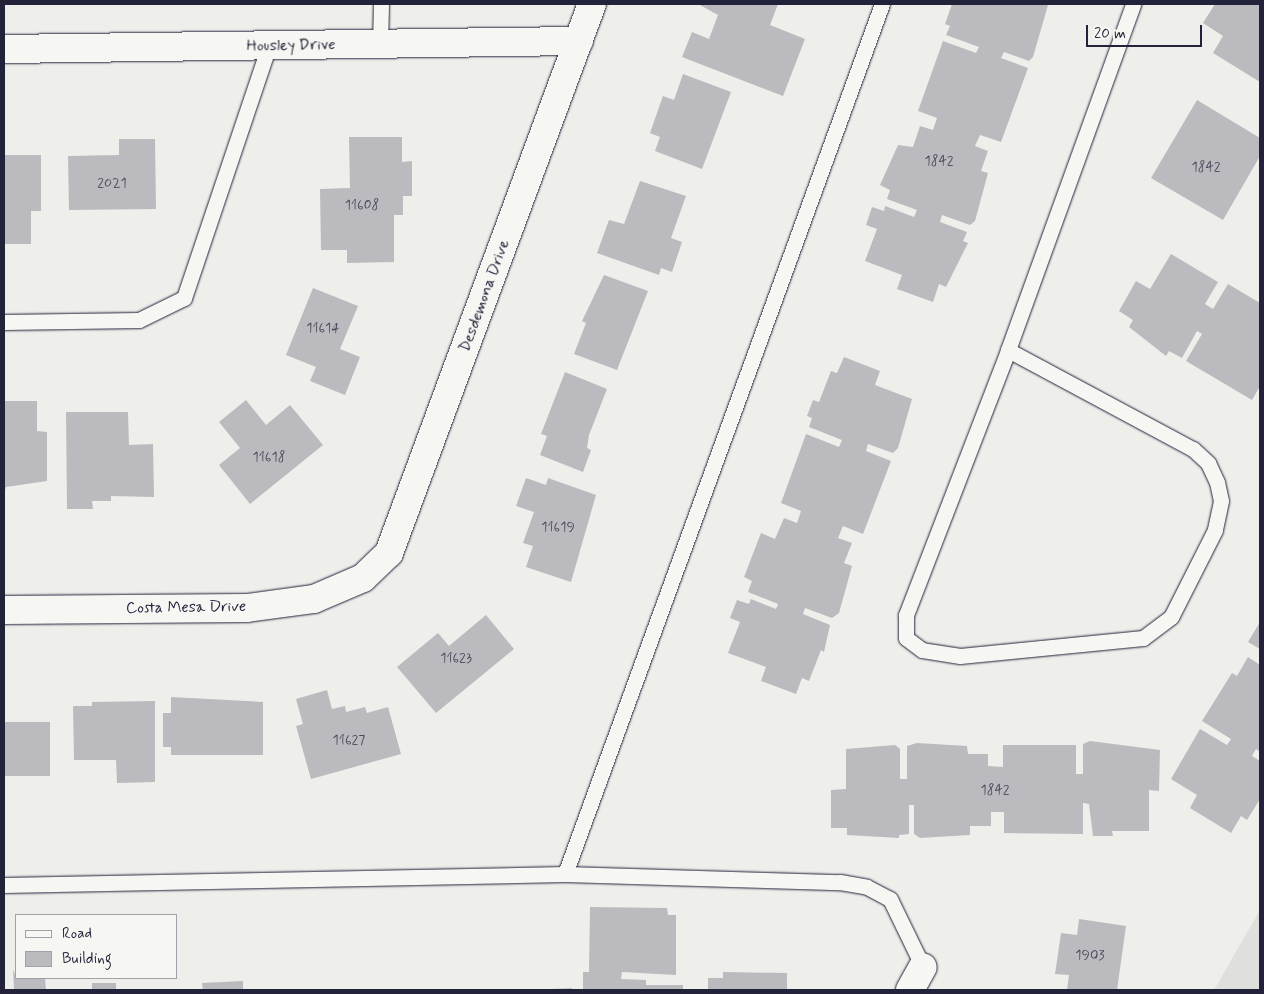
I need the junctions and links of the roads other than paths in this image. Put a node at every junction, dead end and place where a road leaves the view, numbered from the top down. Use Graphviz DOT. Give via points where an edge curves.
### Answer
graph roads {
  1 [pos="381,4"];
  2 [pos="592,4"];
  3 [pos="882,4"];
  4 [pos="1133,4"];
  5 [pos="578,41"];
  6 [pos="380,45"];
  7 [pos="269,46"];
  8 [pos="4,49"];
  9 [pos="4,322"];
  10 [pos="1008,350"];
  11 [pos="362,578"];
  12 [pos="4,610"];
  13 [pos="565,874"];
  14 [pos="4,885"];
  15 [pos="923,967"];
  16 [pos="910,990"];
  1 -- 6 [label="lane"];
  2 -- 5 [label="street, Desdemona Drive"];
  3 -- 13 [label="lane"];
  4 -- 10 [label="lane"];
  5 -- 6 [label="street, Housley Drive"];
  5 -- 11 [label="street, Desdemona Drive" via="404,518 389,553"];
  6 -- 7 [label="street, Housley Drive"];
  7 -- 8 [label="street, Housley Drive"];
  7 -- 9 [label="lane" via="184,298 139,320"];
  10 -- 10 [label="lane" via="906,615 906,638 922,650 960,656 1143,638 1171,617 1215,530 1220,501 1218,482 1208,463 1193,449"];
  11 -- 12 [label="street, Costa Mesa Drive" via="314,599 247,608"];
  13 -- 14 [label="lane"];
  13 -- 15 [label="lane" via="840,882 867,887 890,899"];
  15 -- 16 [label="street"];
}
